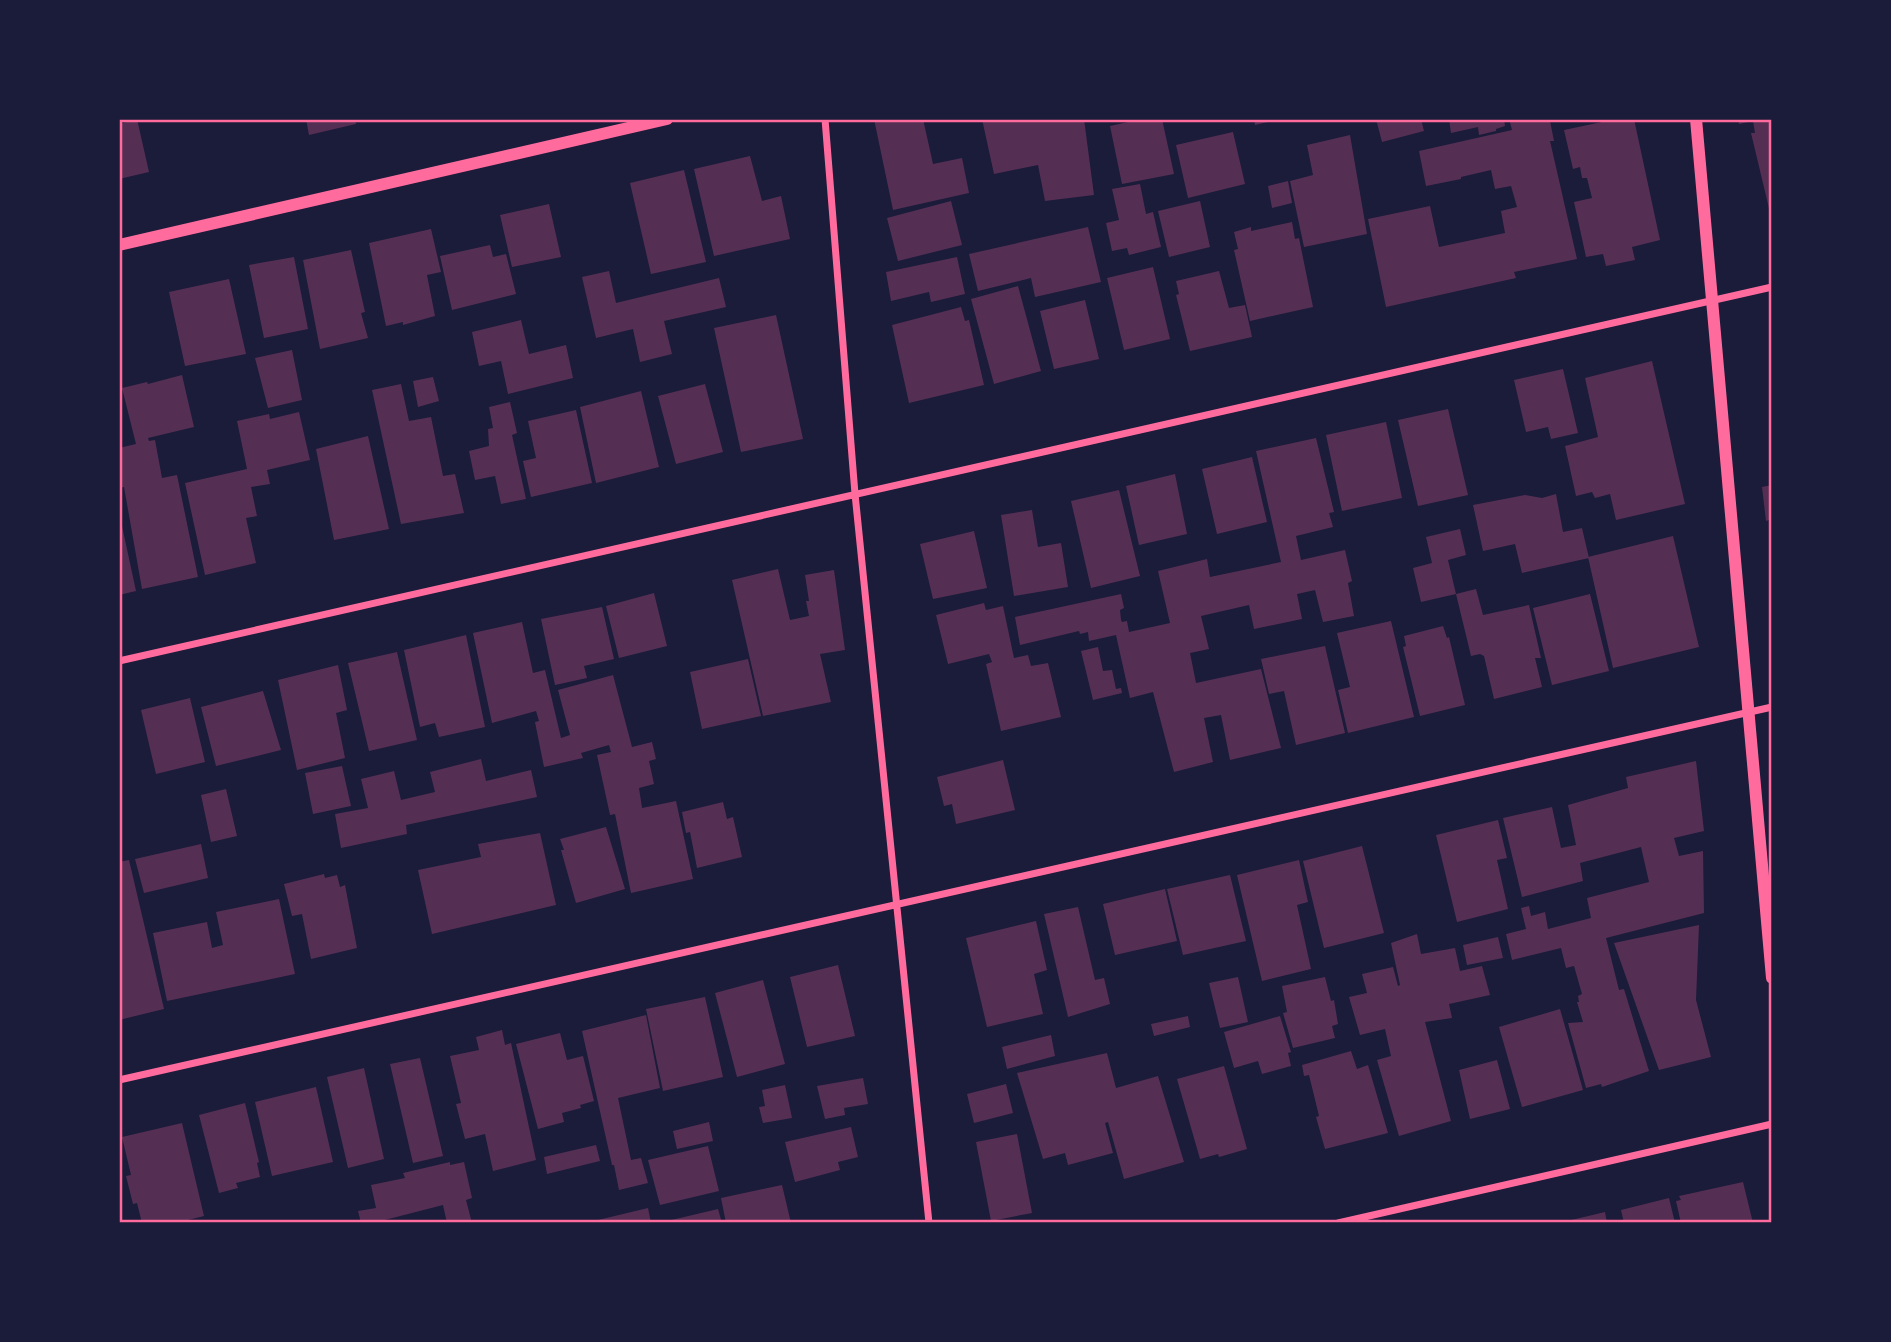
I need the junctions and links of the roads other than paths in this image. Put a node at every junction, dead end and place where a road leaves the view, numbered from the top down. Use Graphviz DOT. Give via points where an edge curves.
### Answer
graph roads {
  1 [pos="667,119"];
  2 [pos="825,119"];
  3 [pos="1696,119"];
  4 [pos="119,245"];
  5 [pos="1772,287"];
  6 [pos="1713,301"];
  7 [pos="855,494"];
  8 [pos="119,661"];
  9 [pos="1772,707"];
  10 [pos="1750,712"];
  11 [pos="897,905"];
  12 [pos="1772,978"];
  13 [pos="119,1080"];
  14 [pos="1772,1124"];
  15 [pos="929,1223"];
  16 [pos="1338,1223"];
  1 -- 4 [label="street"];
  2 -- 7 [label="street"];
  3 -- 6 [label="street"];
  5 -- 6 [label="street"];
  6 -- 7 [label="street"];
  6 -- 10 [label="street"];
  7 -- 8 [label="street"];
  7 -- 11 [label="street"];
  9 -- 10 [label="street"];
  10 -- 11 [label="street"];
  10 -- 12 [label="street"];
  11 -- 13 [label="street"];
  11 -- 15 [label="street"];
  14 -- 16 [label="street"];
}
